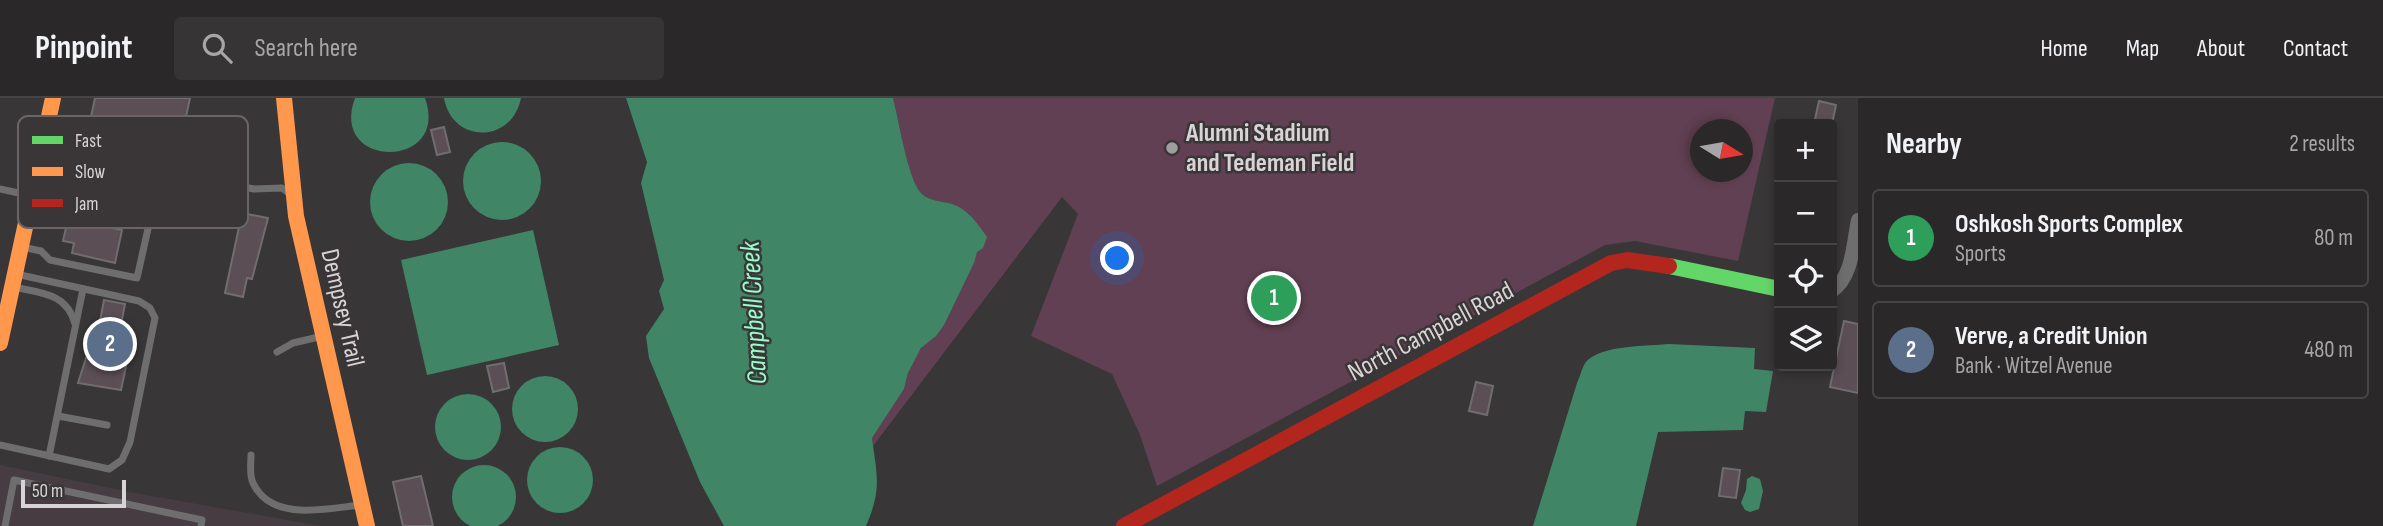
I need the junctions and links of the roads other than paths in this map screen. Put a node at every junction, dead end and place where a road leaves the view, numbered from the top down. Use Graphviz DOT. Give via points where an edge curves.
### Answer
graph roads {
  1 [pos="53,98"];
  2 [pos="283,98"];
  3 [pos="49,116"];
  4 [pos="248,188"];
  5 [pos="0,189"];
  6 [pos="18,192"];
  7 [pos="293,197"];
  8 [pos="1858,220"];
  9 [pos="25,228"];
  10 [pos="148,228"];
  11 [pos="21,247"];
  12 [pos="1854,259"];
  13 [pos="10,280"];
  14 [pos="1837,286"];
  15 [pos="1774,288"];
  16 [pos="83,289"];
  17 [pos="75,326"];
  18 [pos="323,336"];
  19 [pos="0,343"];
  20 [pos="276,352"];
  21 [pos="58,416"];
  22 [pos="107,425"];
  23 [pos="0,445"];
  24 [pos="251,455"];
  25 [pos="49,456"];
  26 [pos="362,505"];
  27 [pos="5,526"];
  28 [pos="201,526"];
  29 [pos="367,526"];
  30 [pos="1124,526"];
  1 -- 3 [label="street"];
  2 -- 7 [label="street, Dempsey Trail"];
  4 -- 7 [label="lane" via="282,188"];
  5 -- 6 [label="lane"];
  7 -- 18 [label="street, Dempsey Trail"];
  8 -- 12 [label="street"];
  9 -- 11 [label="street"];
  10 -- 11 [label="lane" via="137,278 50,260 41,251"];
  11 -- 13 [label="street"];
  12 -- 14 [label="street"];
  13 -- 16 [label="lane"];
  13 -- 17 [label="lane" via="64,301"];
  13 -- 19 [label="street"];
  15 -- 30 [label="street, North Campbell Road" via="1651,262 1611,263 1152,515"];
  16 -- 17 [label="lane"];
  16 -- 25 [label="lane" via="139,301 155,318 130,442 122,460 109,469"];
  17 -- 21 [label="lane"];
  18 -- 20 [label="lane" via="293,342"];
  18 -- 26 [label="street, Dempsey Trail"];
  21 -- 22 [label="lane"];
  21 -- 25 [label="lane"];
  23 -- 25 [label="lane"];
  24 -- 26 [label="lane" via="251,480 261,497 278,507 314,510"];
  26 -- 29 [label="street, Dempsey Trail"];
  27 -- 28 [label="lane" via="14,480 202,520"];
}
